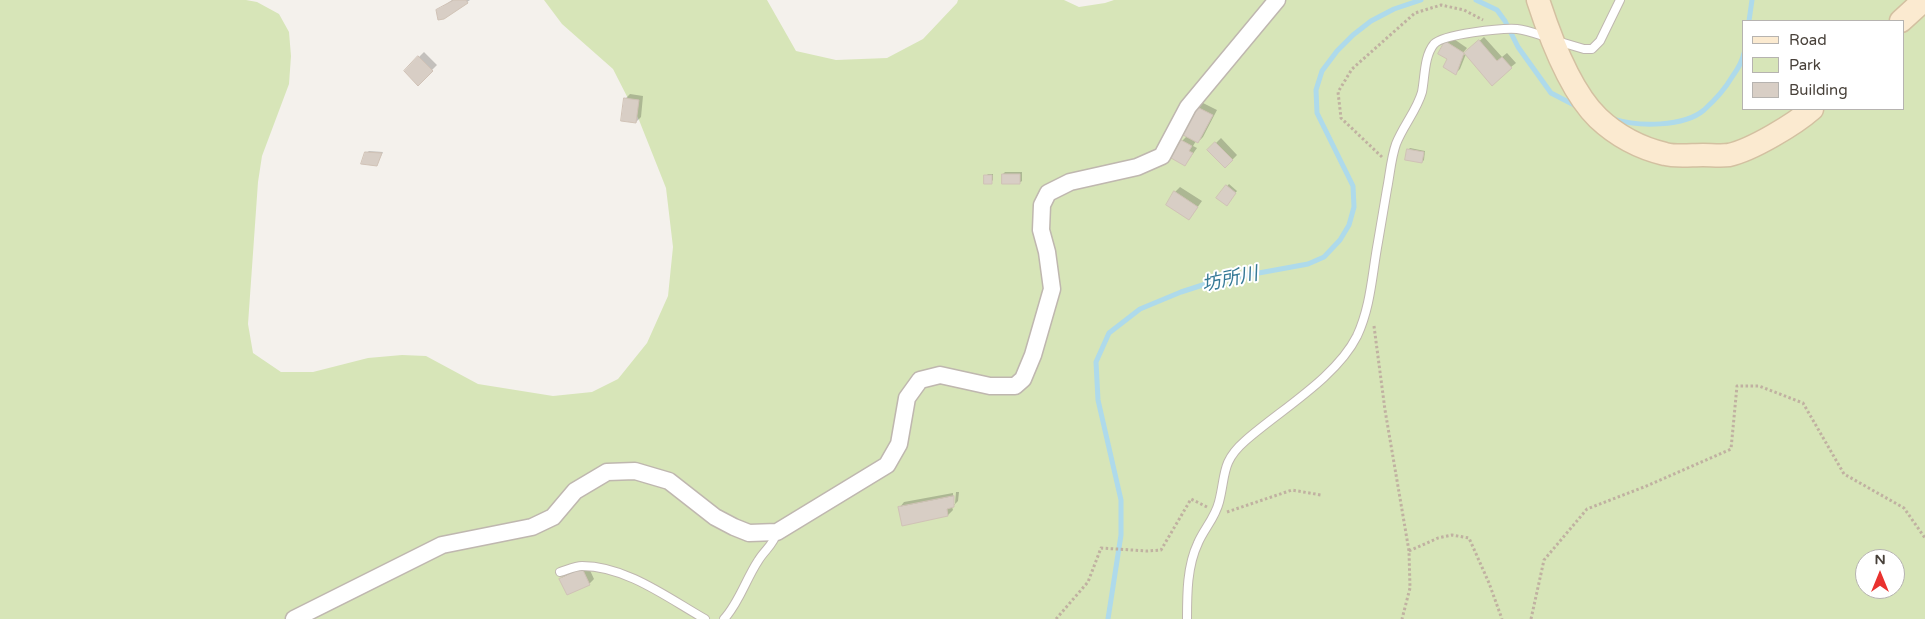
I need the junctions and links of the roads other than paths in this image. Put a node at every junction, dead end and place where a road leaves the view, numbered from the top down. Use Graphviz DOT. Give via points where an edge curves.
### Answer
graph roads {
  1 [pos="1277,0"];
  2 [pos="1538,0"];
  3 [pos="1620,0"];
  4 [pos="1924,0"];
  5 [pos="1902,20"];
  6 [pos="1553,39"];
  7 [pos="1811,110"];
  8 [pos="777,532"];
  9 [pos="560,572"];
  10 [pos="294,619"];
  11 [pos="705,619"];
  12 [pos="724,619"];
  13 [pos="1187,619"];
  1 -- 8 [label="street" via="1188,107 1162,156 1137,167 1070,182 1048,193 1042,205 1041,230 1052,289 1023,379 1015,386 990,386 940,375 920,380 907,398 898,444 887,465"];
  2 -- 6 [label="street"];
  3 -- 6 [label="lane" via="1600,41 1592,49"];
  4 -- 5 [label="street"];
  6 -- 7 [label="street" via="1574,87 1598,117 1623,137 1666,154 1730,155 1762,142"];
  6 -- 13 [label="lane" via="1528,31 1500,30 1457,34 1436,42 1431,49 1421,93 1396,144 1363,321 1356,337 1337,362 1310,389 1244,441 1229,458 1216,512 1197,545 1191,566"];
  8 -- 10 [label="street" via="749,533 734,527 715,518 669,481 635,471 607,472 575,491 553,517 532,527 442,545"];
  8 -- 12 [label="lane" via="774,542 758,560"];
  9 -- 11 [label="lane" via="580,566 608,569"];
}
